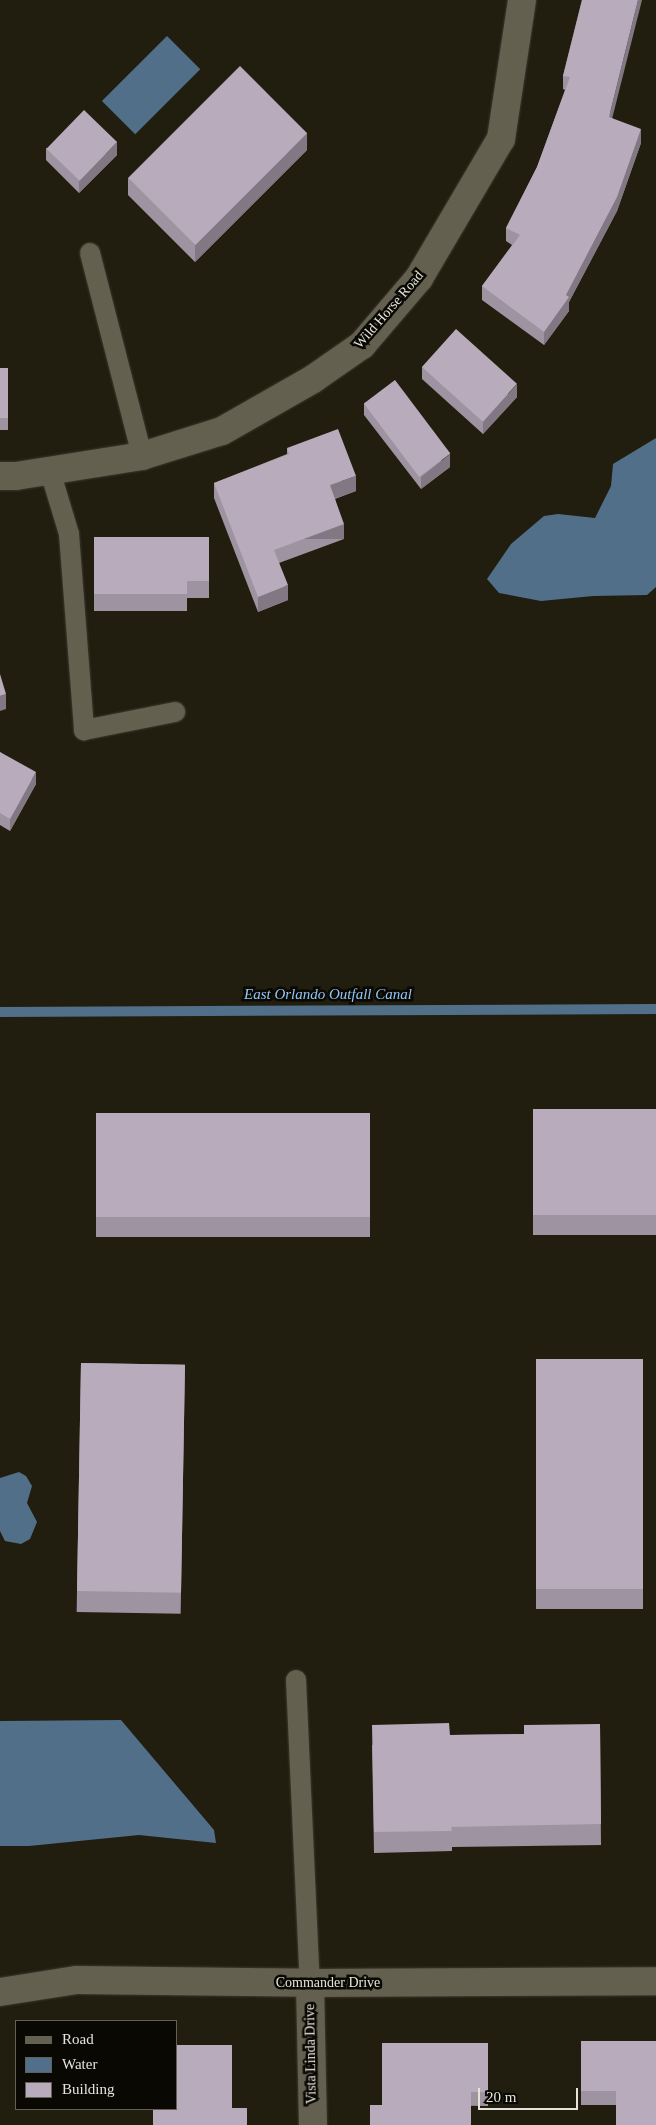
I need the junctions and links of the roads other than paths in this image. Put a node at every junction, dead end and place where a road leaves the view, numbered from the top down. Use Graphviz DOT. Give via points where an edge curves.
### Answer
graph roads {
  1 [pos="522,0"];
  2 [pos="90,252"];
  3 [pos="142,456"];
  4 [pos="50,471"];
  5 [pos="0,476"];
  6 [pos="175,712"];
  7 [pos="296,1680"];
  8 [pos="656,1981"];
  9 [pos="310,1983"];
  10 [pos="0,1992"];
  11 [pos="313,2125"];
  1 -- 3 [label="street, Wild Horse Road" via="501,139 419,278 362,346 313,379 222,432"];
  2 -- 3 [label="lane"];
  3 -- 4 [label="street, Wild Horse Road"];
  4 -- 5 [label="street, Wild Horse Road"];
  4 -- 6 [label="lane" via="69,534 84,730"];
  7 -- 9 [label="lane"];
  8 -- 9 [label="street, Commander Drive"];
  9 -- 10 [label="street, Commander Drive" via="78,1980"];
  9 -- 11 [label="street, Vista Linda Drive"];
}
